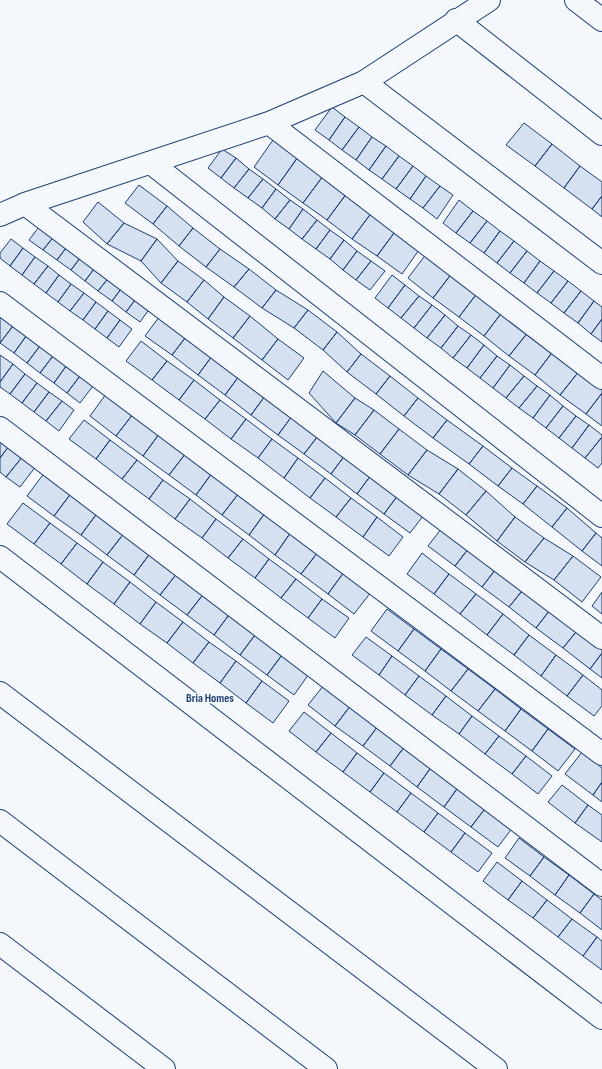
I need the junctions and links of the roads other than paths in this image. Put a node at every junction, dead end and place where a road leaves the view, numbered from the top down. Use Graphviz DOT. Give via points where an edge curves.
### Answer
graph roads {
  1 [pos="488,0"];
  2 [pos="576,0"];
  3 [pos="456,20"];
  4 [pos="602,20"];
  5 [pos="364,82"];
  6 [pos="269,123"];
  7 [pos="602,134"];
  8 [pos="151,163"];
  9 [pos="26,204"];
  10 [pos="0,216"];
  11 [pos="602,263"];
  12 [pos="0,303"];
  13 [pos="602,378"];
  14 [pos="0,428"];
  15 [pos="602,516"];
  16 [pos="0,557"];
  17 [pos="602,638"];
  18 [pos="0,693"];
  19 [pos="602,754"];
  20 [pos="0,821"];
  21 [pos="602,885"];
  22 [pos="0,944"];
  23 [pos="602,1018"];
  24 [pos="164,1069"];
  25 [pos="326,1069"];
  26 [pos="496,1069"];
  1 -- 3 [label="street"];
  2 -- 4 [label="street"];
  3 -- 5 [label="street"];
  3 -- 7 [label="street"];
  5 -- 6 [label="street"];
  5 -- 11 [label="street"];
  6 -- 8 [label="street"];
  6 -- 13 [label="street"];
  8 -- 9 [label="street"];
  8 -- 15 [label="street"];
  9 -- 10 [label="street"];
  9 -- 17 [label="street"];
  12 -- 19 [label="street"];
  14 -- 21 [label="street"];
  16 -- 23 [label="street"];
  18 -- 26 [label="street"];
  20 -- 25 [label="street"];
  22 -- 24 [label="street"];
}
